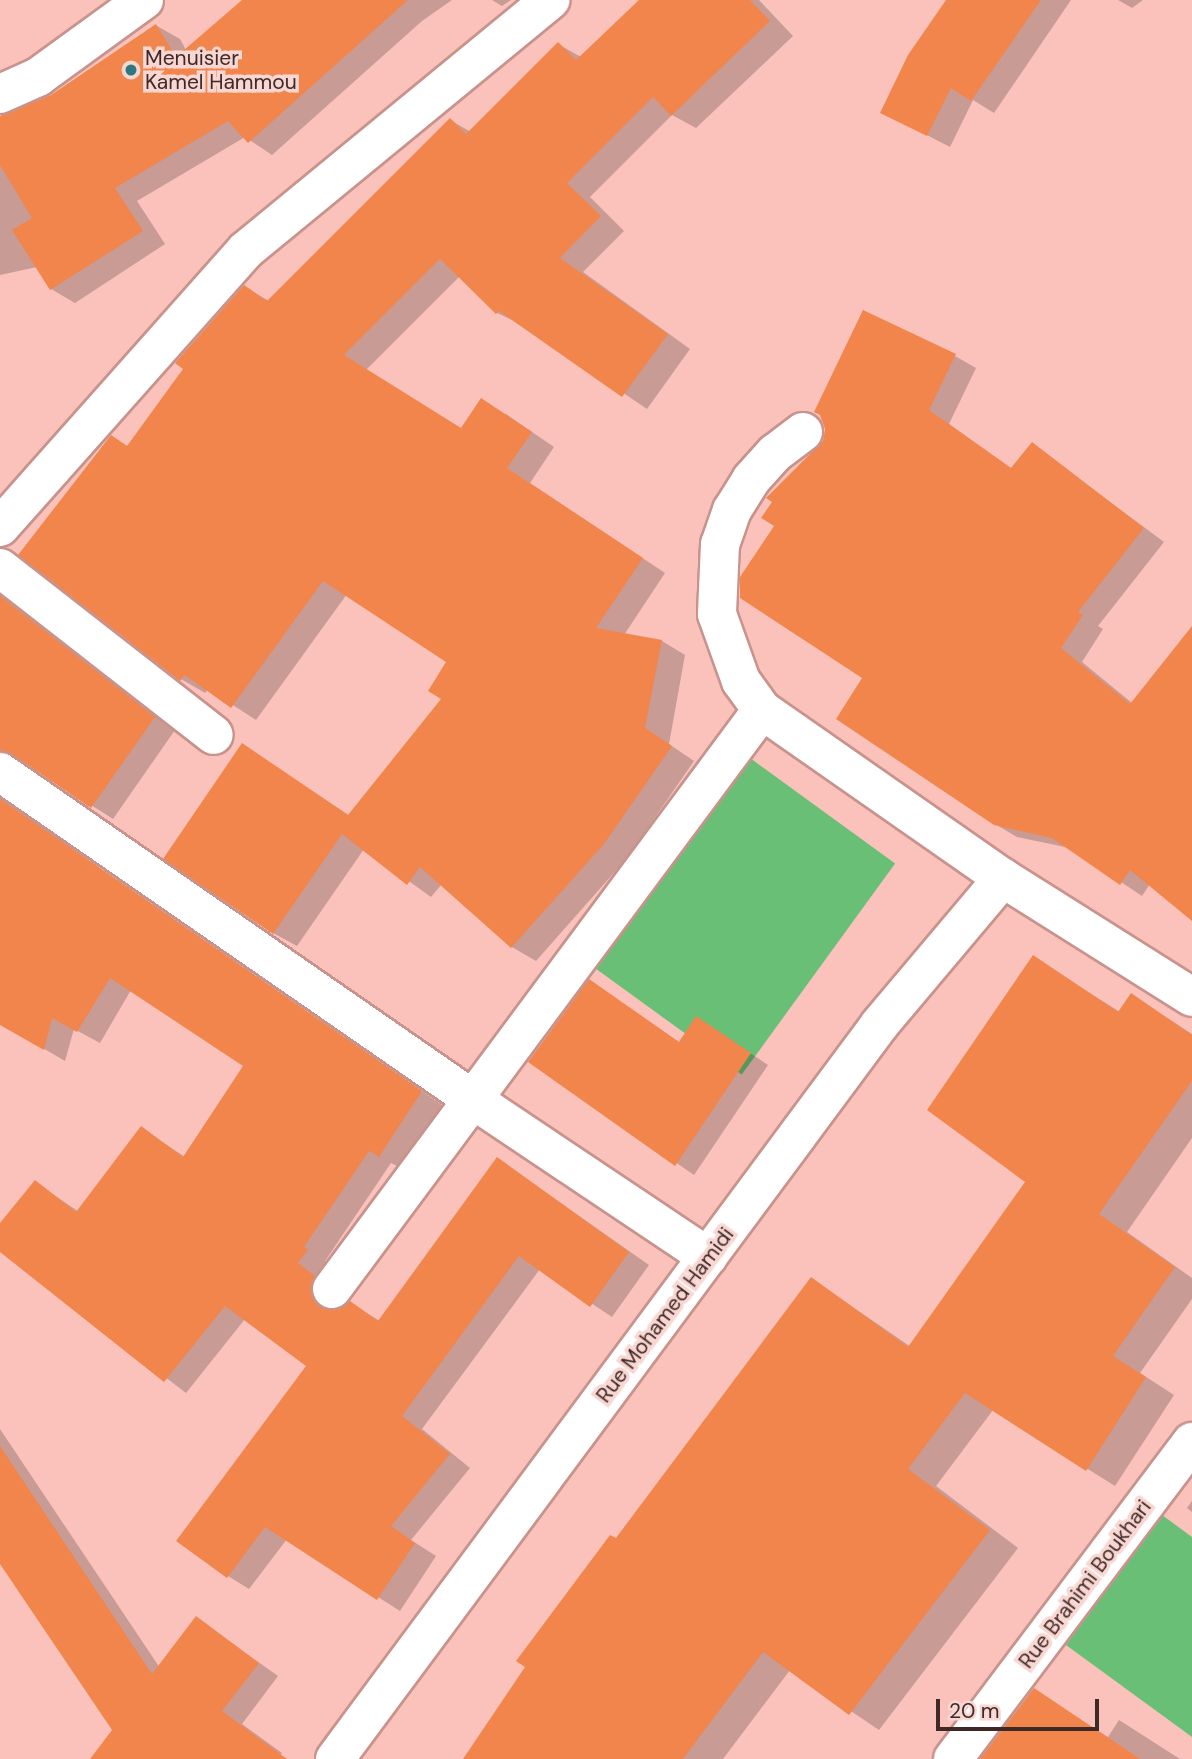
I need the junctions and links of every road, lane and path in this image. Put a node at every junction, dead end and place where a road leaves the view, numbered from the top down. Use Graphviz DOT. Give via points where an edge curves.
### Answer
graph roads {
  1 [pos="144,0"];
  2 [pos="550,0"];
  3 [pos="0,94"];
  4 [pos="803,432"];
  5 [pos="0,527"];
  6 [pos="0,568"];
  7 [pos="762,710"];
  8 [pos="214,735"];
  9 [pos="0,772"];
  10 [pos="1003,878"];
  11 [pos="1192,997"];
  12 [pos="472,1099"];
  13 [pos="708,1256"];
  14 [pos="332,1289"];
  15 [pos="1192,1442"];
  16 [pos="335,1759"];
  17 [pos="953,1759"];
  1 -- 3 [label="street" via="38,77"];
  2 -- 5 [label="street" via="246,250"];
  4 -- 7 [label="street" via="775,453 751,480 732,510 720,544 717,614 726,649"];
  6 -- 8 [label="street"];
  7 -- 10 [label="street"];
  7 -- 12 [label="street"];
  9 -- 12 [label="street"];
  10 -- 11 [label="street"];
  10 -- 13 [label="street, Rue Mohamed Hamidi" via="880,1024"];
  12 -- 13 [label="street"];
  12 -- 14 [label="street"];
  13 -- 16 [label="street, Rue Mohamed Hamidi"];
  15 -- 17 [label="street, Rue Brahimi Boukhari"];
}
